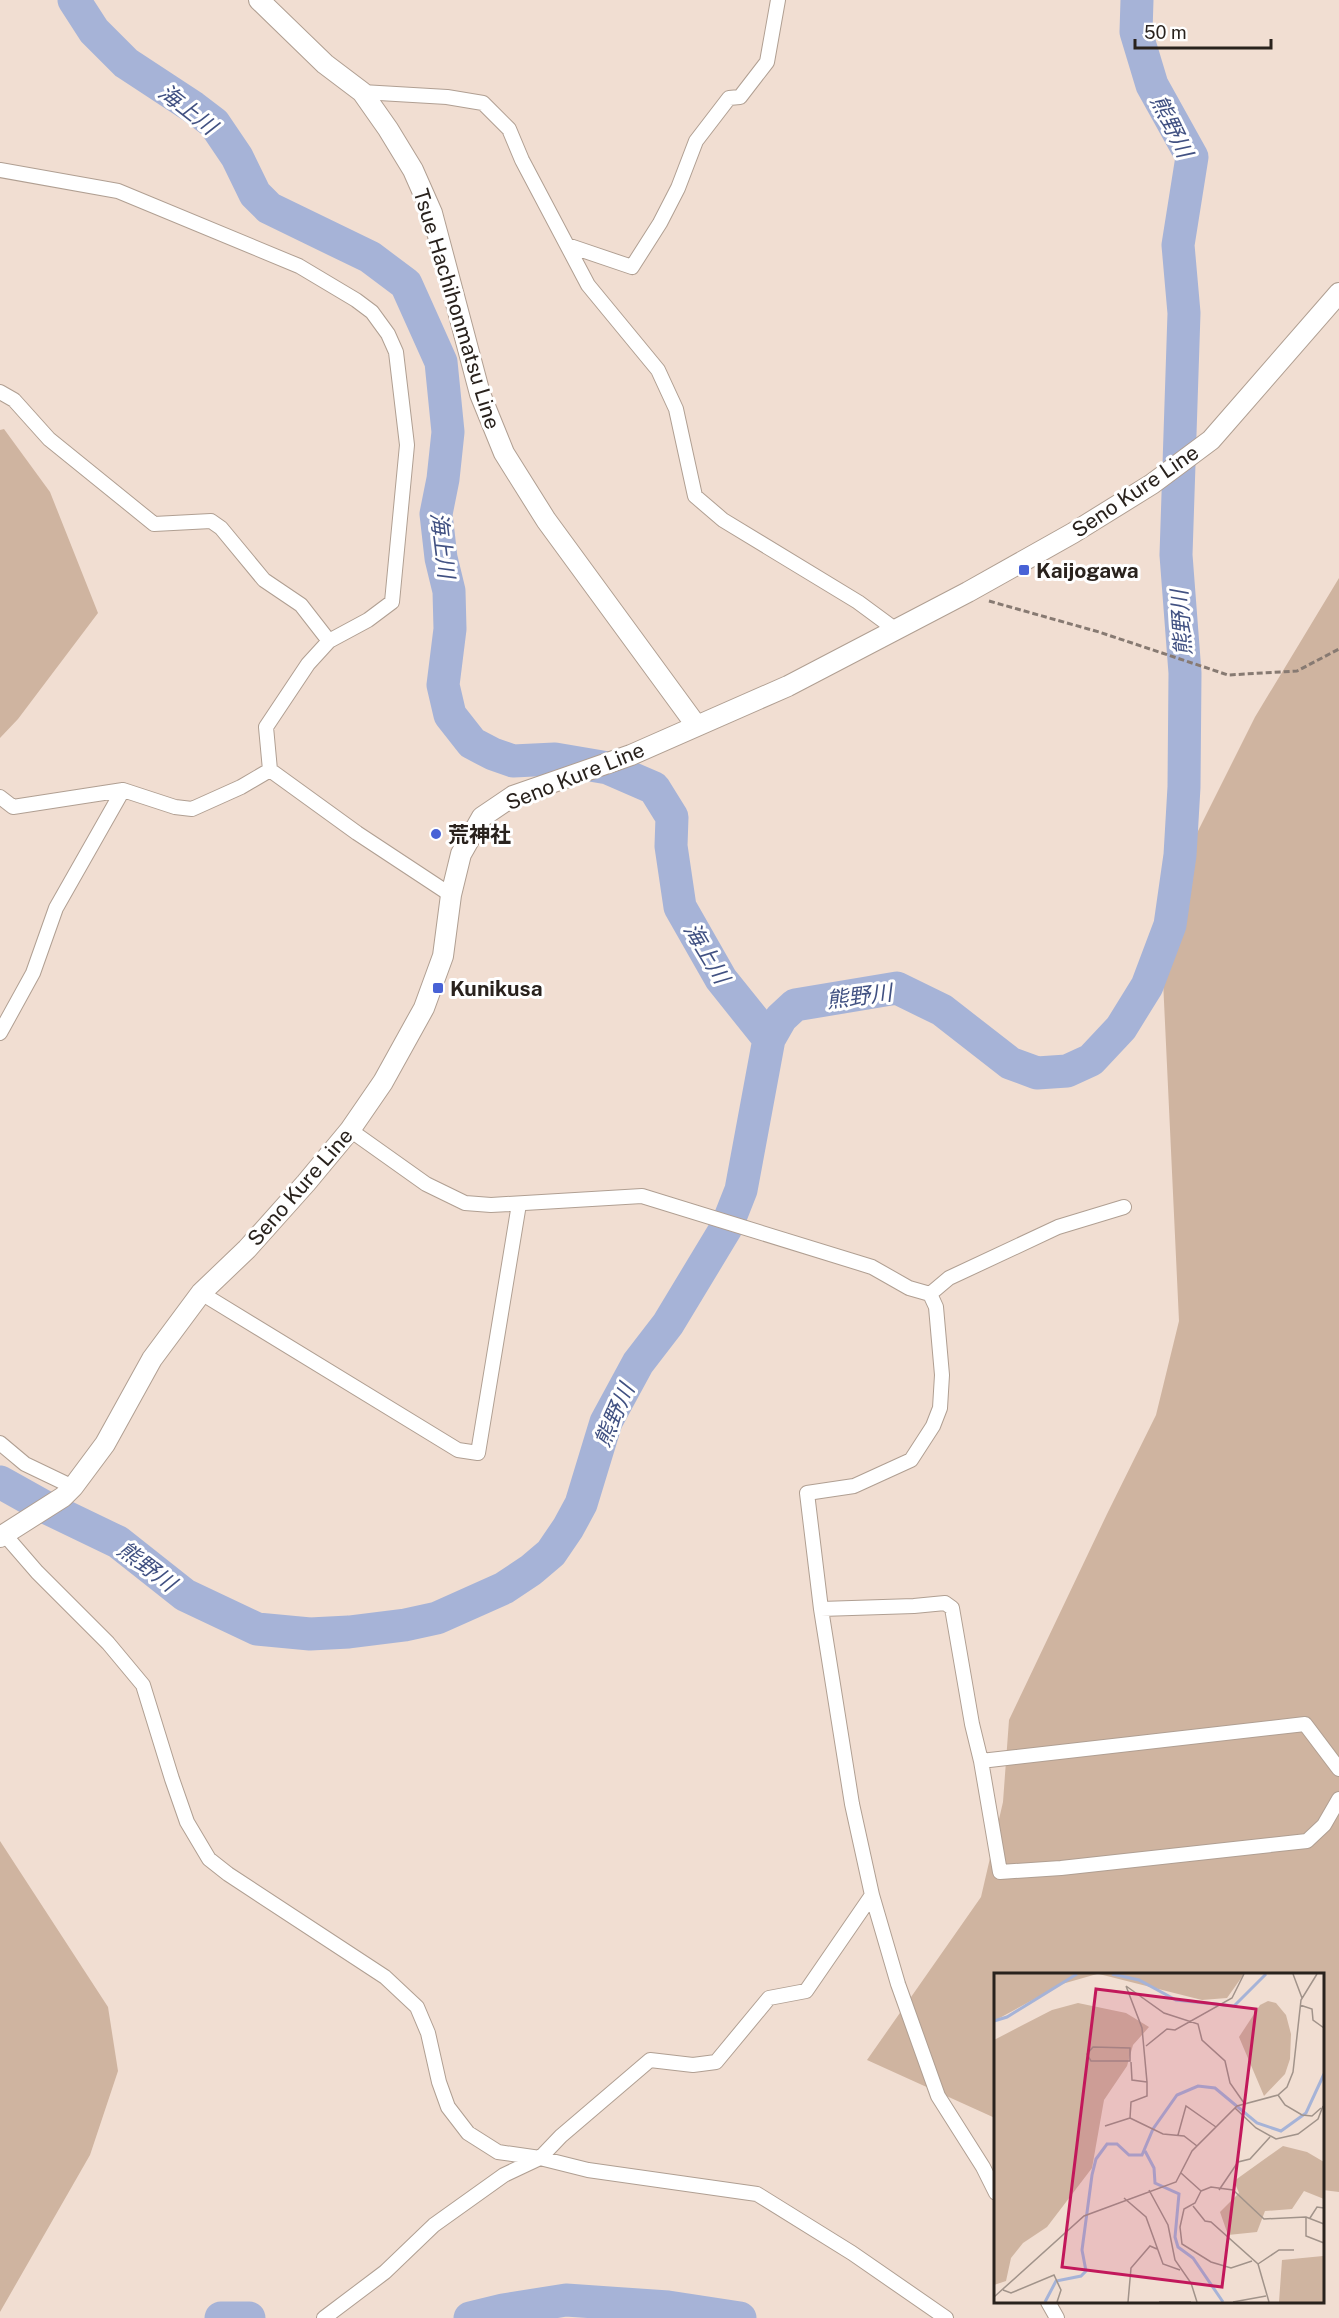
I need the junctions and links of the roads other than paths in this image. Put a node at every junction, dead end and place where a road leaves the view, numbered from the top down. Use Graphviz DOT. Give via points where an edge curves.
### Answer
graph roads {
  1 [pos="259,0"];
  2 [pos="778,0"];
  3 [pos="362,92"];
  4 [pos="0,170"];
  5 [pos="567,245"];
  6 [pos="1339,293"];
  7 [pos="0,392"];
  8 [pos="896,630"];
  9 [pos="329,641"];
  10 [pos="696,725"];
  11 [pos="270,770"];
  12 [pos="123,790"];
  13 [pos="0,797"];
  14 [pos="451,895"];
  15 [pos="0,1033"];
  16 [pos="350,1130"];
  17 [pos="519,1204"];
  18 [pos="1124,1207"];
  19 [pos="201,1293"];
  20 [pos="930,1294"];
  21 [pos="0,1443"];
  22 [pos="68,1492"];
  23 [pos="3,1536"];
  24 [pos="821,1609"];
  25 [pos="981,1761"];
  26 [pos="1339,1769"];
  27 [pos="1339,1799"];
  28 [pos="872,1895"];
  29 [pos="540,2158"];
  30 [pos="994,2189"];
  31 [pos="1049,2303"];
  32 [pos="324,2318"];
  33 [pos="946,2318"];
  34 [pos="1057,2318"];
  1 -- 3 [label="main road, Tsue Hachihonmatsu Line" via="324,64"];
  2 -- 5 [label="street" via="767,62 740,97 729,98 696,141 678,188 632,267"];
  3 -- 5 [label="street" via="483,103 509,129"];
  3 -- 10 [label="main road, Tsue Hachihonmatsu Line" via="413,170 432,213 480,394 504,453 546,520"];
  4 -- 9 [label="street" via="118,191 299,266 372,312 388,334 396,352 407,445 392,602"];
  5 -- 8 [label="street" via="588,285 658,370 676,409 695,496 723,520 858,602"];
  6 -- 8 [label="main road, Seno Kure Line" via="1211,440 1152,484 1073,533"];
  7 -- 9 [label="street" via="14,400 49,439 154,524 212,521 264,580 301,605"];
  8 -- 10 [label="main road, Seno Kure Line" via="788,686"];
  9 -- 11 [label="street" via="308,664 266,727"];
  10 -- 14 [label="main road, Seno Kure Line" via="631,755 513,796 482,817 461,854"];
  11 -- 12 [label="street" via="192,809"];
  11 -- 14 [label="street"];
  12 -- 13 [label="street" via="13,807"];
  12 -- 15 [label="street" via="56,908 33,973"];
  14 -- 16 [label="main road, Seno Kure Line" via="443,956 424,1008 383,1082"];
  16 -- 17 [label="street" via="426,1184 465,1203"];
  16 -- 19 [label="main road, Seno Kure Line" via="247,1249"];
  17 -- 19 [label="street" via="478,1453 458,1450"];
  17 -- 20 [label="street" via="642,1196 872,1267 909,1288"];
  18 -- 20 [label="street" via="1058,1227 949,1278"];
  19 -- 22 [label="main road, Seno Kure Line" via="152,1359 105,1444"];
  20 -- 24 [label="street" via="936,1307 942,1375 940,1408 933,1426 911,1460 854,1486 807,1493"];
  21 -- 22 [label="street"];
  22 -- 23 [label="main road, Seno Kure Line"];
  23 -- 29 [label="street" via="108,1643 143,1685 187,1822 209,1859 385,1977 417,2007 448,2107 468,2133 498,2152"];
  24 -- 25 [label="street" via="945,1603 952,1608"];
  24 -- 28 [label="street" via="852,1804"];
  25 -- 26 [label="street" via="1305,1725"];
  25 -- 27 [label="street" via="1000,1872 1307,1841 1324,1825"];
  28 -- 29 [label="street" via="806,1990 769,1998 716,2062 693,2065 650,2060"];
  28 -- 30 [label="street" via="898,1984 938,2096"];
  29 -- 32 [label="street" via="504,2175 434,2225 385,2272"];
  29 -- 33 [label="street" via="588,2170 757,2194"];
  31 -- 34 [label="street"];
}
